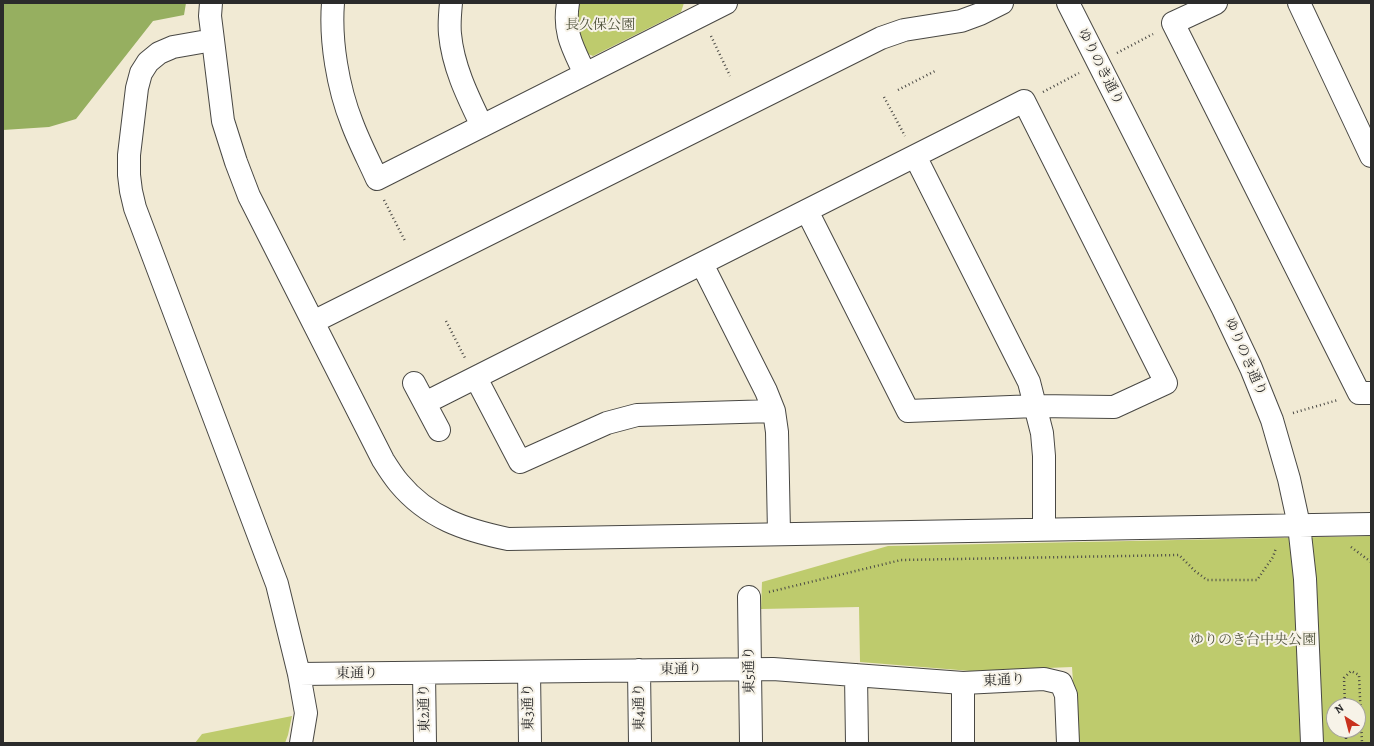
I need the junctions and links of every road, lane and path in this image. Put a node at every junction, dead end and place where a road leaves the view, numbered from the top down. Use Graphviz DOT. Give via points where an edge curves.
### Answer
graph roads {
  1 [pos="211,3"];
  2 [pos="333,3"];
  3 [pos="451,3"];
  4 [pos="568,3"];
  5 [pos="1002,3"];
  6 [pos="1068,3"];
  7 [pos="1216,3"];
  8 [pos="1299,3"];
  9 [pos="710,8"];
  10 [pos="1145,38"];
  11 [pos="213,40"];
  12 [pos="1098,63"];
  13 [pos="938,70"];
  14 [pos="586,74"];
  15 [pos="730,76"];
  16 [pos="898,90"];
  17 [pos="884,97"];
  18 [pos="1024,101"];
  19 [pos="482,126"];
  20 [pos="915,156"];
  21 [pos="1371,156"];
  22 [pos="377,179"];
  23 [pos="807,211"];
  24 [pos="405,241"];
  25 [pos="702,264"];
  26 [pos="446,321"];
  27 [pos="313,322"];
  28 [pos="476,378"];
  29 [pos="414,382"];
  30 [pos="1365,393"];
  31 [pos="425,403"];
  32 [pos="1036,406"];
  33 [pos="774,412"];
  34 [pos="1272,420"];
  35 [pos="439,430"];
  36 [pos="1371,524"];
  37 [pos="1299,525"];
  38 [pos="1044,529"];
  39 [pos="779,534"];
  40 [pos="1277,544"];
  41 [pos="1348,545"];
  42 [pos="1371,562"];
  43 [pos="749,597"];
  44 [pos="750,669"];
  45 [pos="639,670"];
  46 [pos="529,672"];
  47 [pos="424,673"];
  48 [pos="299,674"];
  49 [pos="856,675"];
  50 [pos="963,683"];
  51 [pos="1345,698"];
  52 [pos="1360,698"];
  53 [pos="301,743"];
  54 [pos="425,743"];
  55 [pos="530,743"];
  56 [pos="640,743"];
  57 [pos="751,743"];
  58 [pos="857,743"];
  59 [pos="963,743"];
  60 [pos="1068,743"];
  61 [pos="1312,743"];
  1 -- 11 [label="street"];
  2 -- 22 [label="street" via="334,45 344,100"];
  3 -- 19 [label="street" via="450,34 455,61 462,84"];
  4 -- 14 [label="street" via="566,23 570,41"];
  5 -- 27 [label="street" via="961,21 904,30 881,38"];
  6 -- 12 [label="street, ゆりのき通り"];
  7 -- 30 [label="street" via="1174,24"];
  8 -- 21 [label="street"];
  9 -- 14 [label="street"];
  9 -- 15 [label="path"];
  10 -- 12 [label="path"];
  11 -- 27 [label="street" via="223,121 236,162 249,196"];
  11 -- 48 [label="street" via="172,47 148,62 141,73 129,155 131,191 135,208 277,584"];
  12 -- 18 [label="path"];
  12 -- 34 [label="street, ゆりのき通り" via="1223,308"];
  13 -- 16 [label="path"];
  14 -- 19 [label="street"];
  17 -- 20 [label="path"];
  18 -- 20 [label="street"];
  18 -- 32 [label="street" via="1166,383 1114,407"];
  19 -- 22 [label="street"];
  20 -- 23 [label="street"];
  20 -- 32 [label="street" via="1029,382"];
  22 -- 24 [label="path" via="378,188"];
  23 -- 25 [label="street"];
  23 -- 32 [label="street" via="908,412"];
  25 -- 28 [label="street"];
  25 -- 33 [label="street"];
  26 -- 28 [label="path"];
  27 -- 39 [label="street" via="383,460 399,483 434,514 456,525 508,539"];
  28 -- 31 [label="street"];
  28 -- 33 [label="street" via="520,462 607,423 638,415"];
  29 -- 31 [label="street"];
  30 -- 34 [label="path"];
  31 -- 35 [label="street"];
  32 -- 38 [label="street" via="1044,456"];
  33 -- 39 [label="street" via="777,432"];
  34 -- 37 [label="street, ゆりのき通り"];
  36 -- 37 [label="street"];
  37 -- 38 [label="street"];
  37 -- 61 [label="street, ゆりのき通り" via="1305,579"];
  38 -- 39 [label="street"];
  40 -- 43 [label="path" via="1273,557 1257,580 1207,580 1179,555 901,560"];
  41 -- 42 [label="path"];
  43 -- 44 [label="street, 東5通り"];
  44 -- 45 [label="street, 東通り"];
  44 -- 49 [label="street, 東通り"];
  44 -- 57 [label="street, 東5通り"];
  45 -- 46 [label="street, 東通り"];
  45 -- 56 [label="street, 東4通り"];
  46 -- 47 [label="street, 東通り"];
  46 -- 55 [label="street, 東3通り"];
  47 -- 48 [label="street, 東通り"];
  47 -- 54 [label="street, 東2通り"];
  48 -- 53 [label="street" via="306,713"];
  49 -- 50 [label="street, 東通り"];
  49 -- 58 [label="street"];
  50 -- 59 [label="street"];
  50 -- 60 [label="street, 東通り" via="1044,679 1061,682 1066,695"];
  51 -- 52 [label="path" via="1344,678 1351,671 1359,675"];
}
